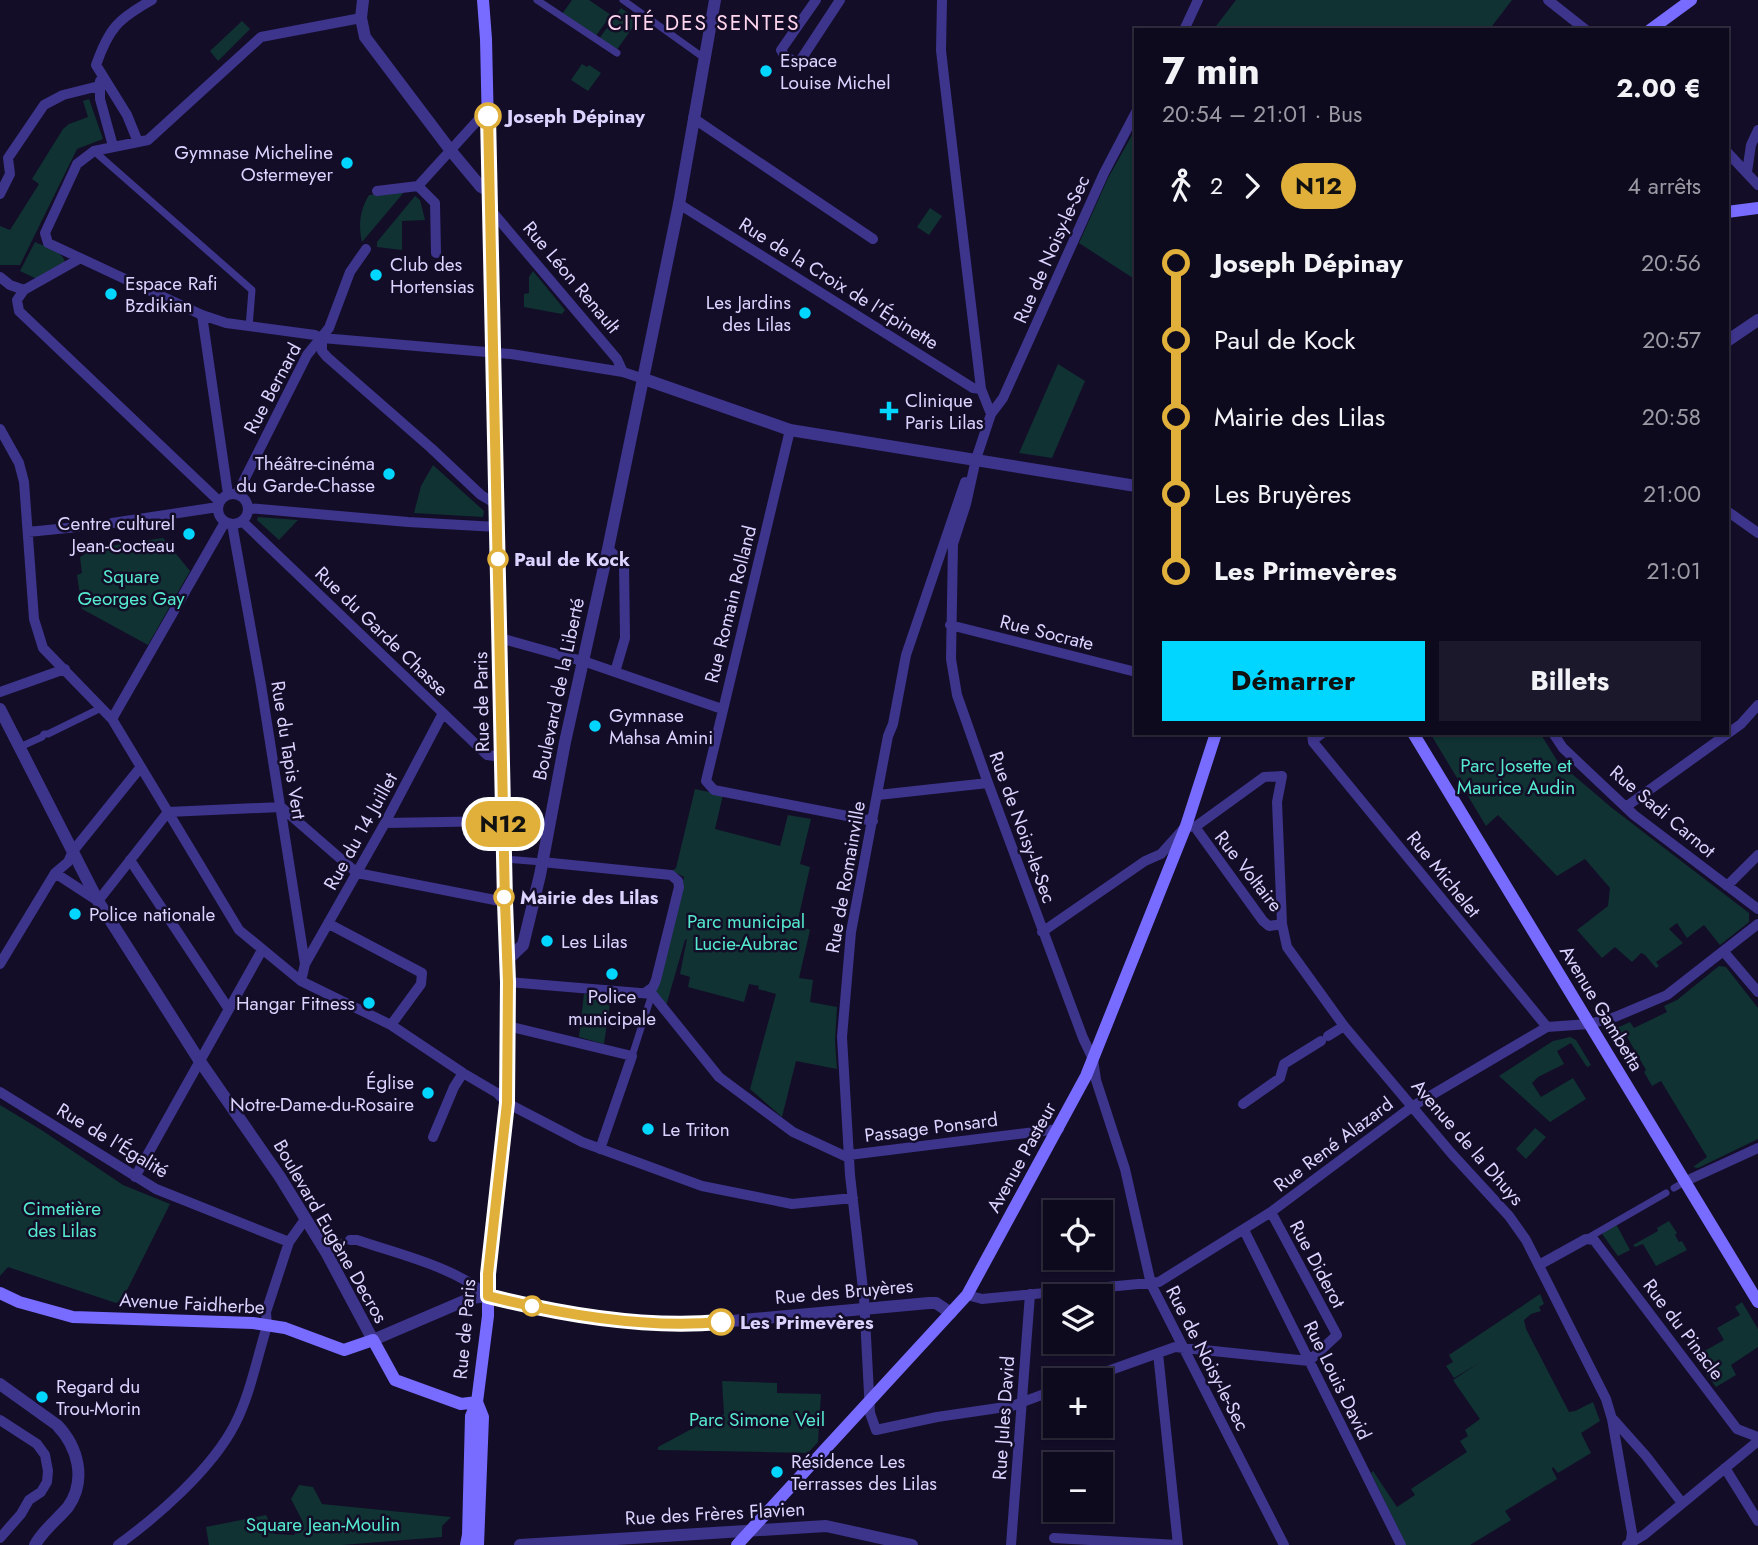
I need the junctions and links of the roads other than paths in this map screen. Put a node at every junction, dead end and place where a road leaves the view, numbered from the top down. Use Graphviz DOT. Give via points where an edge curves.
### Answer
graph roads {
  1 [pos="152,0"];
  2 [pos="363,0"];
  3 [pos="484,0"];
  4 [pos="537,0"];
  5 [pos="623,0"];
  6 [pos="715,0"];
  7 [pos="816,0"];
  8 [pos="942,0"];
  9 [pos="1198,0"];
  10 [pos="1548,0"];
  11 [pos="1691,0"];
  12 [pos="837,1"];
  13 [pos="361,18"];
  14 [pos="1185,28"];
  15 [pos="1583,28"];
  16 [pos="1653,28"];
  17 [pos="617,53"];
  18 [pos="704,58"];
  19 [pos="99,70"];
  20 [pos="99,86"];
  21 [pos="488,109"];
  22 [pos="1134,116"];
  23 [pos="693,118"];
  24 [pos="1758,130"];
  25 [pos="138,142"];
  26 [pos="113,146"];
  27 [pos="94,150"];
  28 [pos="451,151"];
  29 [pos="1729,154"];
  30 [pos="1747,173"];
  31 [pos="1758,185"];
  32 [pos="418,187"];
  33 [pos="377,191"];
  34 [pos="489,191"];
  35 [pos="0,194"];
  36 [pos="679,204"];
  37 [pos="489,208"];
  38 [pos="1758,208"];
  39 [pos="1729,212"];
  40 [pos="873,239"];
  41 [pos="366,249"];
  42 [pos="436,253"];
  43 [pos="79,259"];
  44 [pos="0,276"];
  45 [pos="24,290"];
  46 [pos="202,315"];
  47 [pos="1757,323"];
  48 [pos="249,327"];
  49 [pos="322,338"];
  50 [pos="1729,340"];
  51 [pos="493,353"];
  52 [pos="623,372"];
  53 [pos="643,379"];
  54 [pos="981,389"];
  55 [pos="991,414"];
  56 [pos="0,429"];
  57 [pos="790,430"];
  58 [pos="976,459"];
  59 [pos="1134,486"];
  60 [pos="233,494"];
  61 [pos="218,504"];
  62 [pos="496,504"];
  63 [pos="248,508"];
  64 [pos="1729,512"];
  65 [pos="233,522"];
  66 [pos="112,523"];
  67 [pos="97,525"];
  68 [pos="497,527"];
  69 [pos="27,532"];
  70 [pos="1758,533"];
  71 [pos="608,549"];
  72 [pos="940,556"];
  73 [pos="951,560"];
  74 [pos="950,625"];
  75 [pos="500,638"];
  76 [pos="584,662"];
  77 [pos="65,669"];
  78 [pos="1134,671"];
  79 [pos="615,672"];
  80 [pos="0,692"];
  81 [pos="1758,705"];
  82 [pos="101,708"];
  83 [pos="0,709"];
  84 [pos="722,709"];
  85 [pos="443,713"];
  86 [pos="112,719"];
  87 [pos="1729,733"];
  88 [pos="1215,735"];
  89 [pos="1414,735"];
  90 [pos="1554,735"];
  91 [pos="1726,735"];
  92 [pos="1312,738"];
  93 [pos="20,747"];
  94 [pos="502,757"];
  95 [pos="140,768"];
  96 [pos="988,783"];
  97 [pos="878,795"];
  98 [pos="1627,806"];
  99 [pos="281,807"];
  100 [pos="168,812"];
  101 [pos="503,821"];
  102 [pos="873,821"];
  103 [pos="385,823"];
  104 [pos="1190,826"];
  105 [pos="73,851"];
  106 [pos="1758,855"];
  107 [pos="504,859"];
  108 [pos="130,860"];
  109 [pos="542,862"];
  110 [pos="55,873"];
  111 [pos="357,873"];
  112 [pos="1727,886"];
  113 [pos="98,901"];
  114 [pos="505,902"];
  115 [pos="1758,909"];
  116 [pos="329,924"];
  117 [pos="1282,924"];
  118 [pos="1758,924"];
  119 [pos="1042,932"];
  120 [pos="262,950"];
  121 [pos="1724,952"];
  122 [pos="507,960"];
  123 [pos="0,964"];
  124 [pos="305,964"];
  125 [pos="301,981"];
  126 [pos="508,982"];
  127 [pos="1758,992"];
  128 [pos="649,993"];
  129 [pos="228,1008"];
  130 [pos="1589,1024"];
  131 [pos="391,1025"];
  132 [pos="508,1026"];
  133 [pos="1344,1026"];
  134 [pos="1547,1027"];
  135 [pos="632,1056"];
  136 [pos="1093,1059"];
  137 [pos="199,1060"];
  138 [pos="463,1073"];
  139 [pos="0,1092"];
  140 [pos="507,1103"];
  141 [pos="1242,1104"];
  142 [pos="1413,1106"];
  143 [pos="1059,1129"];
  144 [pos="433,1138"];
  145 [pos="1758,1148"];
  146 [pos="600,1149"];
  147 [pos="849,1156"];
  148 [pos="135,1177"];
  149 [pos="1680,1185"];
  150 [pos="1666,1193"];
  151 [pos="853,1198"];
  152 [pos="1271,1212"];
  153 [pos="306,1219"];
  154 [pos="1244,1230"];
  155 [pos="1586,1239"];
  156 [pos="350,1240"];
  157 [pos="289,1242"];
  158 [pos="1539,1265"];
  159 [pos="1151,1284"];
  160 [pos="0,1293"];
  161 [pos="1030,1294"];
  162 [pos="967,1295"];
  163 [pos="488,1296"];
  164 [pos="1758,1302"];
  165 [pos="865,1308"];
  166 [pos="951,1313"];
  167 [pos="267,1326"];
  168 [pos="373,1340"];
  169 [pos="1183,1348"];
  170 [pos="1158,1353"];
  171 [pos="1309,1361"];
  172 [pos="1113,1369"];
  173 [pos="0,1384"];
  174 [pos="1043,1395"];
  175 [pos="870,1400"];
  176 [pos="477,1402"];
  177 [pos="1021,1404"];
  178 [pos="0,1419"];
  179 [pos="1612,1419"];
  180 [pos="1758,1439"];
  181 [pos="1725,1468"];
  182 [pos="1682,1503"];
  183 [pos="1758,1521"];
  184 [pos="749,1531"];
  185 [pos="0,1538"];
  186 [pos="1054,1538"];
  187 [pos="877,1541"];
  188 [pos="1629,1544"];
  189 [pos="35,1545"];
  190 [pos="118,1545"];
  191 [pos="466,1545"];
  192 [pos="478,1545"];
  193 [pos="520,1545"];
  194 [pos="737,1545"];
  195 [pos="912,1545"];
  196 [pos="1011,1545"];
  197 [pos="1178,1545"];
  198 [pos="1284,1545"];
  199 [pos="1401,1545"];
  1 -- 19 [label="street" via="113,26"];
  2 -- 13 [label="street"];
  3 -- 21 [label="main road, Rue de Paris"];
  4 -- 17 [label="street"];
  5 -- 18 [label="street"];
  6 -- 18 [label="street, Boulevard de la Liberté"];
  7 -- 12 [label="street" via="781,50 798,64"];
  8 -- 54 [label="street" via="941,50"];
  9 -- 14 [label="street"];
  10 -- 15 [label="street"];
  11 -- 16 [label="main road"];
  13 -- 25 [label="street" via="261,37 148,140"];
  13 -- 28 [label="street" via="365,37"];
  18 -- 23 [label="street, Boulevard de la Liberté"];
  19 -- 20 [label="street"];
  19 -- 25 [label="street"];
  20 -- 26 [label="street"];
  20 -- 35 [label="street" via="63,94 44,105 8,158 10,174"];
  21 -- 28 [label="street"];
  21 -- 34 [label="main road, Rue de Paris"];
  22 -- 55 [label="street, Rue de Noisy-le-Sec" via="1003,398"];
  23 -- 36 [label="street, Boulevard de la Liberté"];
  23 -- 40 [label="street"];
  24 -- 30 [label="street"];
  25 -- 26 [label="street"];
  26 -- 27 [label="street"];
  27 -- 43 [label="street" via="77,164 45,233 48,243"];
  27 -- 48 [label="street" via="252,290"];
  28 -- 32 [label="street"];
  28 -- 34 [label="street"];
  29 -- 30 [label="street"];
  30 -- 31 [label="street"];
  32 -- 33 [label="street"];
  32 -- 42 [label="street" via="435,203"];
  34 -- 37 [label="main road, Rue de Paris"];
  36 -- 53 [label="street, Boulevard de la Liberté"];
  36 -- 54 [label="street, Rue de la Croix de l'Épinette"];
  37 -- 51 [label="main road, Rue de Paris"];
  37 -- 52 [label="street, Rue Léon Renault" via="617,359"];
  38 -- 39 [label="main road"];
  41 -- 49 [label="street, Rue Bernard" via="350,272"];
  43 -- 45 [label="street"];
  43 -- 46 [label="street"];
  44 -- 45 [label="street"];
  45 -- 61 [label="street" via="17,300 19,311"];
  46 -- 48 [label="street"];
  46 -- 60 [label="street"];
  47 -- 50 [label="street"];
  48 -- 49 [label="street"];
  49 -- 51 [label="street"];
  49 -- 60 [label="street, Rue Bernard" via="307,355"];
  49 -- 62 [label="street" via="327,357"];
  51 -- 52 [label="street"];
  51 -- 62 [label="main road, Rue de Paris"];
  52 -- 53 [label="street"];
  53 -- 57 [label="street"];
  53 -- 71 [label="street, Boulevard de la Liberté"];
  54 -- 55 [label="street"];
  55 -- 58 [label="street, Rue de Noisy-le-Sec"];
  56 -- 69 [label="street" via="24,482"];
  57 -- 58 [label="street"];
  57 -- 84 [label="street, Rue Romain Rolland"];
  58 -- 59 [label="street"];
  58 -- 72 [label="street, Rue de Romainville"];
  58 -- 73 [label="street, Rue de Noisy-le-Sec"];
  60 -- 61 [label="street"];
  60 -- 63 [label="street" via="245,500"];
  61 -- 65 [label="street" via="221,519"];
  61 -- 66 [label="street"];
  62 -- 68 [label="main road, Rue de Paris"];
  63 -- 65 [label="street"];
  63 -- 68 [label="street"];
  64 -- 70 [label="street"];
  65 -- 85 [label="street, Rue du Garde Chasse"];
  65 -- 86 [label="street"];
  65 -- 99 [label="street, Rue du Tapis Vert"];
  67 -- 69 [label="street"];
  68 -- 75 [label="main road, Rue de Paris"];
  69 -- 77 [label="street" via="34,619 43,648"];
  71 -- 76 [label="street, Boulevard de la Liberté"];
  71 -- 79 [label="street" via="624,564 625,638"];
  72 -- 73 [label="street" via="946,553"];
  72 -- 97 [label="street, Rue de Romainville" via="906,655"];
  73 -- 74 [label="street, Rue de Noisy-le-Sec"];
  74 -- 78 [label="street, Rue Socrate"];
  74 -- 96 [label="street, Rue de Noisy-le-Sec" via="957,695"];
  75 -- 76 [label="street"];
  75 -- 94 [label="main road, Rue de Paris"];
  76 -- 79 [label="street"];
  76 -- 109 [label="street, Boulevard de la Liberté"];
  77 -- 80 [label="street"];
  77 -- 82 [label="street"];
  79 -- 84 [label="street"];
  81 -- 87 [label="street"];
  82 -- 86 [label="street"];
  82 -- 93 [label="street"];
  83 -- 93 [label="street, Boulevard Eugène Decros"];
  84 -- 102 [label="street, Rue Romain Rolland" via="706,775 714,790"];
  85 -- 94 [label="street, Rue du Garde Chasse" via="487,755"];
  85 -- 103 [label="street, Rue du 14 Juillet"];
  86 -- 95 [label="street"];
  88 -- 104 [label="main road, Avenue Pasteur"];
  89 -- 130 [label="main road, Avenue Gambetta"];
  90 -- 98 [label="street, Rue Sadi Carnot"];
  91 -- 98 [label="street"];
  92 -- 134 [label="street, Rue Michelet"];
  93 -- 105 [label="street, Boulevard Eugène Decros"];
  94 -- 101 [label="main road, Rue de Paris"];
  95 -- 100 [label="street"];
  95 -- 105 [label="street"];
  96 -- 97 [label="street"];
  96 -- 119 [label="street, Rue de Noisy-le-Sec"];
  97 -- 102 [label="street, Rue de Romainville"];
  98 -- 112 [label="street, Rue Sadi Carnot"];
  99 -- 100 [label="street"];
  99 -- 111 [label="street"];
  99 -- 124 [label="street, Rue du Tapis Vert"];
  100 -- 108 [label="street"];
  100 -- 120 [label="street" via="239,930"];
  101 -- 103 [label="street"];
  101 -- 107 [label="main road, Rue de Paris"];
  102 -- 147 [label="street, Rue de Romainville" via="850,932 843,1022"];
  103 -- 111 [label="street, Rue du 14 Juillet"];
  104 -- 117 [label="street, Rue Voltaire" via="1263,922"];
  104 -- 117 [label="street, Avenue de la Dhuys" via="1264,777 1282,776 1277,802"];
  104 -- 119 [label="street" via="1161,854"];
  104 -- 136 [label="main road, Avenue Pasteur"];
  105 -- 110 [label="street"];
  105 -- 113 [label="street, Boulevard Eugène Decros"];
  106 -- 112 [label="street"];
  107 -- 109 [label="street"];
  107 -- 114 [label="main road, Rue de Paris"];
  108 -- 113 [label="street"];
  108 -- 129 [label="street"];
  109 -- 122 [label="street, Boulevard de la Liberté" via="523,945"];
  109 -- 128 [label="street" via="666,874 678,881 656,980"];
  110 -- 113 [label="street"];
  110 -- 123 [label="street"];
  111 -- 114 [label="street"];
  111 -- 116 [label="street, Rue du 14 Juillet"];
  112 -- 115 [label="street, Rue Sadi Carnot"];
  113 -- 137 [label="street, Boulevard Eugène Decros"];
  114 -- 122 [label="main road, Rue de Paris"];
  116 -- 124 [label="street, Rue du 14 Juillet"];
  116 -- 131 [label="street" via="422,973 421,984"];
  117 -- 133 [label="street, Avenue de la Dhuys" via="1287,947"];
  118 -- 121 [label="street, Rue René Alazard"];
  119 -- 136 [label="street, Rue de Noisy-le-Sec"];
  120 -- 125 [label="street"];
  120 -- 129 [label="street"];
  121 -- 127 [label="street"];
  121 -- 130 [label="street, Rue René Alazard" via="1667,995"];
  122 -- 126 [label="main road, Rue de Paris"];
  124 -- 125 [label="street, Rue du Tapis Vert"];
  125 -- 131 [label="street"];
  126 -- 128 [label="street"];
  126 -- 132 [label="main road, Rue de Paris"];
  128 -- 135 [label="street"];
  128 -- 147 [label="street" via="719,1077 793,1132"];
  129 -- 137 [label="street"];
  130 -- 134 [label="street, Rue René Alazard"];
  130 -- 149 [label="main road, Avenue Gambetta"];
  131 -- 138 [label="street"];
  132 -- 135 [label="street"];
  132 -- 140 [label="main road, Rue de Paris"];
  133 -- 141 [label="street" via="1284,1064 1280,1079"];
  133 -- 142 [label="street, Avenue de la Dhuys"];
  134 -- 142 [label="street, Rue René Alazard"];
  135 -- 146 [label="street"];
  136 -- 143 [label="main road, Avenue Pasteur"];
  136 -- 159 [label="street, Rue de Noisy-le-Sec" via="1125,1169"];
  137 -- 148 [label="street"];
  137 -- 153 [label="street, Boulevard Eugène Decros"];
  138 -- 140 [label="street"];
  138 -- 144 [label="street"];
  139 -- 148 [label="street, Rue de l'Égalité"];
  140 -- 146 [label="street"];
  140 -- 163 [label="main road, Rue de Paris"];
  142 -- 152 [label="street, Rue René Alazard"];
  142 -- 158 [label="street, Avenue de la Dhuys" via="1509,1216"];
  143 -- 147 [label="street, Passage Ponsard"];
  143 -- 162 [label="main road, Avenue Pasteur"];
  145 -- 149 [label="street"];
  146 -- 151 [label="street" via="702,1186 779,1202"];
  147 -- 151 [label="street, Rue de Romainville"];
  148 -- 157 [label="street, Rue de l'Égalité"];
  149 -- 164 [label="main road, Avenue Gambetta"];
  150 -- 155 [label="street"];
  151 -- 165 [label="street, Rue de Romainville"];
  152 -- 154 [label="street, Rue René Alazard"];
  152 -- 171 [label="street, Rue Diderot" via="1337,1335"];
  153 -- 157 [label="street"];
  153 -- 168 [label="street, Boulevard Eugène Decros" via="330,1250"];
  154 -- 159 [label="street, Rue René Alazard"];
  154 -- 171 [label="street, Rue Louis David"];
  155 -- 158 [label="street"];
  155 -- 180 [label="street, Rue du Pinacle" via="1598,1244 1737,1429"];
  156 -- 163 [label="street" via="440,1269 473,1283"];
  157 -- 167 [label="street" via="266,1312"];
  158 -- 179 [label="street, Avenue de la Dhuys"];
  159 -- 161 [label="street"];
  159 -- 169 [label="street, Rue de Noisy-le-Sec"];
  160 -- 167 [label="main road, Avenue Faidherbe" via="73,1317"];
  161 -- 162 [label="street" via="982,1299"];
  161 -- 177 [label="street, Rue Jules David"];
  162 -- 166 [label="main road, Avenue Pasteur"];
  163 -- 165 [label="street, Rue des Bruyères" via="556,1311 663,1325"];
  163 -- 168 [label="street" via="471,1298"];
  163 -- 176 [label="main road, Rue de Paris"];
  165 -- 166 [label="street, Rue des Bruyères" via="936,1303"];
  165 -- 175 [label="street, Rue de Romainville"];
  166 -- 175 [label="main road, Avenue Pasteur"];
  167 -- 168 [label="main road, Avenue Faidherbe" via="344,1350"];
  167 -- 190 [label="street" via="229,1433 172,1502"];
  168 -- 176 [label="main road" via="395,1380 461,1404"];
  169 -- 170 [label="street"];
  169 -- 171 [label="street"];
  169 -- 198 [label="street, Rue de Noisy-le-Sec"];
  170 -- 172 [label="street"];
  170 -- 197 [label="street"];
  171 -- 199 [label="street, Rue Louis David"];
  173 -- 189 [label="street" via="57,1425 78,1459 71,1502"];
  174 -- 177 [label="street"];
  175 -- 177 [label="street, Rue de Romainville" via="876,1430"];
  175 -- 184 [label="main road, Avenue Pasteur"];
  176 -- 191 [label="main road, Rue de Paris" via="471,1416"];
  176 -- 192 [label="main road, Rue de Paris" via="483,1417"];
  177 -- 196 [label="street, Rue Jules David"];
  178 -- 185 [label="street" via="37,1444 46,1455 48,1471 41,1492 29,1500"];
  179 -- 182 [label="street"];
  179 -- 188 [label="street, Avenue de la Dhuys" via="1632,1533"];
  180 -- 181 [label="street"];
  181 -- 182 [label="street"];
  181 -- 183 [label="street"];
  182 -- 188 [label="street"];
  184 -- 187 [label="street, Rue des Frères Flavien" via="826,1526"];
  184 -- 193 [label="street, Rue des Frères Flavien"];
  184 -- 194 [label="main road, Avenue Pasteur"];
  186 -- 197 [label="street"];
  187 -- 195 [label="street, Rue des Frères Flavien"];
}
